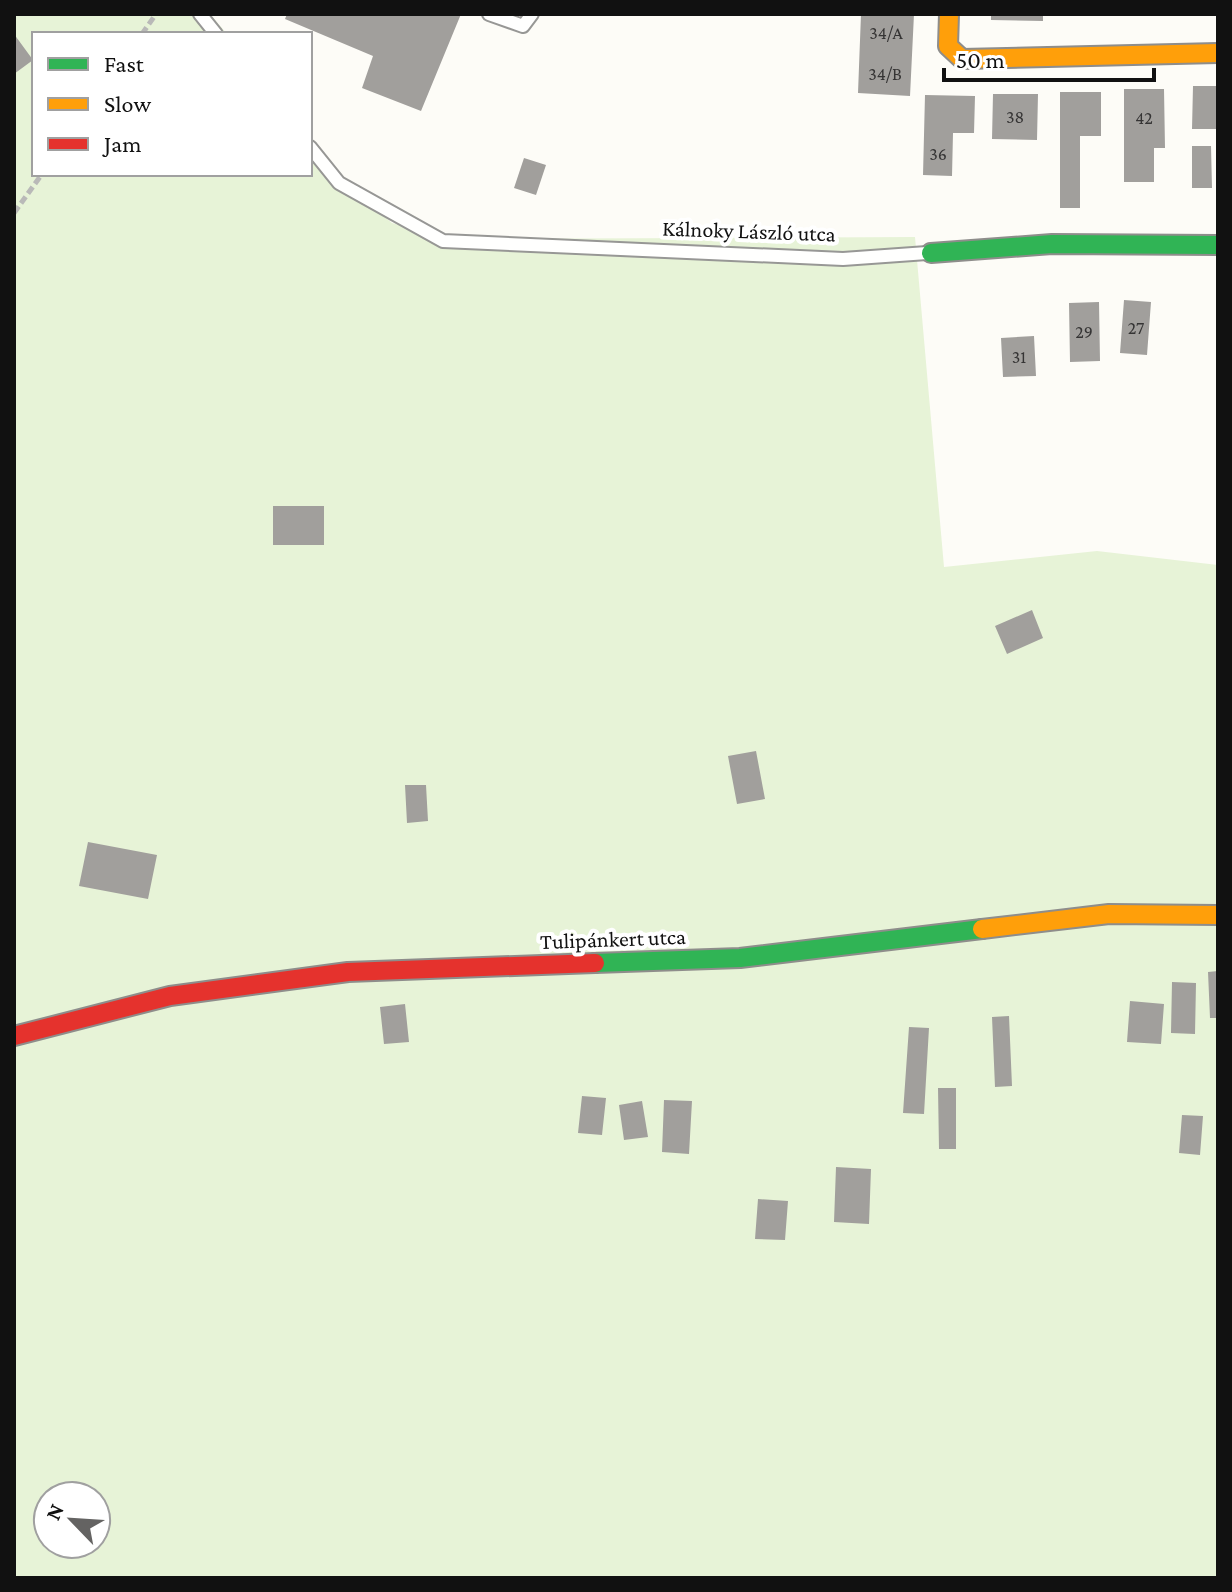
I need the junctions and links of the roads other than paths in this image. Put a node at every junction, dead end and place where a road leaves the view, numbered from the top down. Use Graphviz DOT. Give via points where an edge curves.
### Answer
graph roads {
  1 [pos="200,14"];
  2 [pos="489,14"];
  3 [pos="532,14"];
  4 [pos="949,14"];
  5 [pos="214,32"];
  6 [pos="1218,53"];
  7 [pos="312,149"];
  8 [pos="1218,245"];
  9 [pos="931,253"];
  10 [pos="1218,915"];
  11 [pos="14,1036"];
  1 -- 5 [label="lane"];
  2 -- 3 [label="lane" via="523,26"];
  4 -- 6 [label="street" via="948,46 962,59"];
  7 -- 9 [label="lane, Kálnoky László utca" via="339,183 443,241 843,259"];
  8 -- 9 [label="street, Kálnoky László utca" via="1052,244"];
  10 -- 11 [label="street, Tulipánkert utca" via="1109,914 740,958 348,972 170,996"];
}
